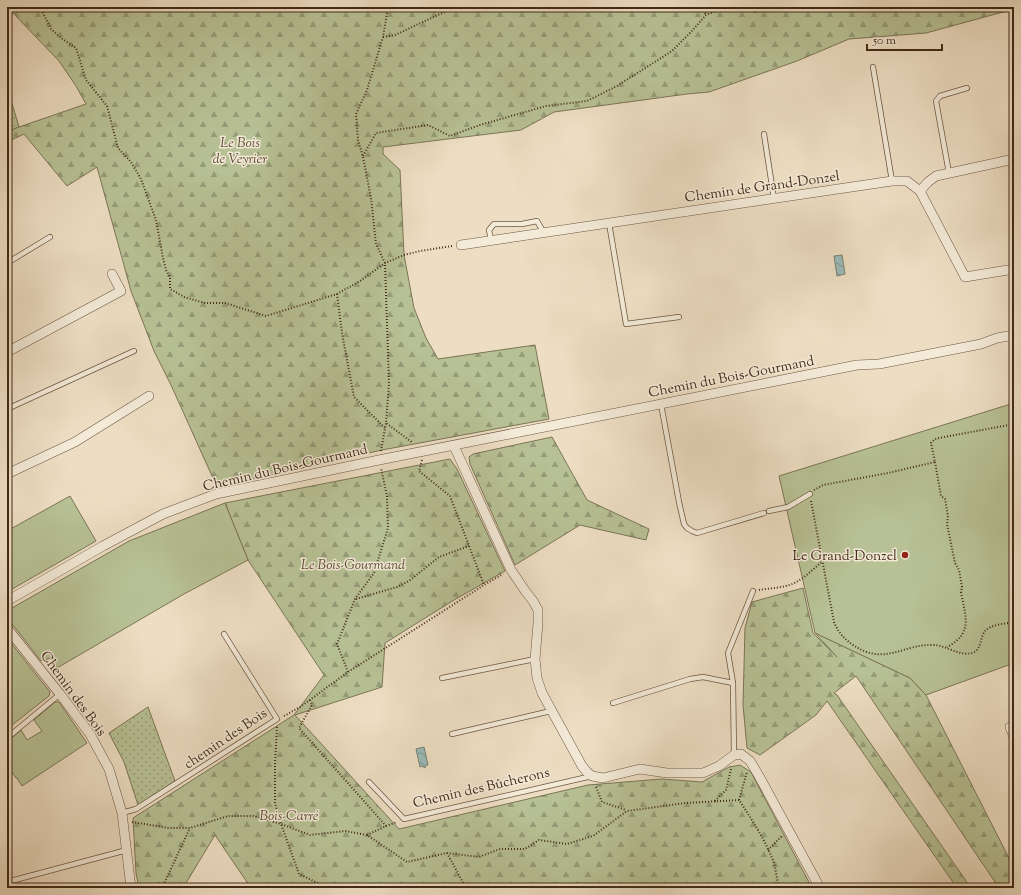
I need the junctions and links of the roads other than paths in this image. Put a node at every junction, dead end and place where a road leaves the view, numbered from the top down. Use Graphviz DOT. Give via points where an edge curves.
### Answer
graph roads {
  1 [pos="874,67"];
  2 [pos="967,88"];
  3 [pos="764,134"];
  4 [pos="1014,159"];
  5 [pos="949,173"];
  6 [pos="892,181"];
  7 [pos="920,191"];
  8 [pos="774,199"];
  9 [pos="609,223"];
  10 [pos="544,232"];
  11 [pos="50,237"];
  12 [pos="491,240"];
  13 [pos="461,245"];
  14 [pos="7,263"];
  15 [pos="1014,269"];
  16 [pos="112,274"];
  17 [pos="679,317"];
  18 [pos="1014,335"];
  19 [pos="134,351"];
  20 [pos="7,352"];
  21 [pos="148,396"];
  22 [pos="660,404"];
  23 [pos="7,409"];
  24 [pos="454,446"];
  25 [pos="7,474"];
  26 [pos="810,494"];
  27 [pos="753,591"];
  28 [pos="7,601"];
  29 [pos="7,628"];
  30 [pos="224,634"];
  31 [pos="536,659"];
  32 [pos="442,678"];
  33 [pos="733,683"];
  34 [pos="60,694"];
  35 [pos="613,703"];
  36 [pos="551,711"];
  37 [pos="1014,725"];
  38 [pos="452,734"];
  39 [pos="7,738"];
  40 [pos="1014,738"];
  41 [pos="734,755"];
  42 [pos="592,776"];
  43 [pos="369,782"];
  44 [pos="122,818"];
  45 [pos="127,850"];
  46 [pos="7,882"];
  47 [pos="131,888"];
  48 [pos="820,888"];
  1 -- 6 [label="lane"];
  2 -- 5 [label="lane" via="940,96 936,101"];
  3 -- 8 [label="lane"];
  4 -- 5 [label="street"];
  5 -- 7 [label="street" via="936,176"];
  6 -- 7 [label="street, Chemin de Grand-Donzel" via="907,181"];
  6 -- 8 [label="street, Chemin de Grand-Donzel"];
  7 -- 15 [label="street" via="965,276"];
  8 -- 9 [label="street, Chemin de Grand-Donzel"];
  9 -- 10 [label="street, Chemin de Grand-Donzel"];
  9 -- 17 [label="lane" via="626,324"];
  10 -- 12 [label="street, Chemin de Grand-Donzel"];
  10 -- 12 [label="lane" via="537,221 494,224 489,230"];
  11 -- 14 [label="lane"];
  12 -- 13 [label="street, Chemin de Grand-Donzel"];
  16 -- 20 [label="street" via="121,291"];
  18 -- 22 [label="street, Chemin du Bois-Gourmand" via="958,349 879,364 858,365"];
  19 -- 23 [label="lane"];
  21 -- 25 [label="street" via="75,442"];
  22 -- 24 [label="street, Chemin du Bois-Gourmand"];
  22 -- 26 [label="lane" via="679,502 687,528 697,533 788,507"];
  24 -- 28 [label="street, Chemin du Bois-Gourmand" via="216,494 163,514"];
  24 -- 31 [label="street" via="512,570 538,610"];
  27 -- 33 [label="lane" via="728,653"];
  29 -- 34 [label="street, Chemin des Bois"];
  30 -- 44 [label="lane, chemin des Bois" via="278,719"];
  31 -- 32 [label="lane"];
  31 -- 36 [label="street" via="537,678"];
  33 -- 35 [label="lane" via="703,677 690,679"];
  33 -- 41 [label="lane"];
  34 -- 39 [label="lane"];
  34 -- 44 [label="street, Chemin des Bois" via="90,734 108,769"];
  36 -- 38 [label="lane"];
  36 -- 42 [label="street" via="582,766"];
  37 -- 40 [label="street" via="1010,727"];
  41 -- 42 [label="street, Chemin des Bûcherons" via="703,773 667,773 640,769 603,778"];
  41 -- 48 [label="street" via="741,754 750,761"];
  42 -- 43 [label="lane, Chemin des Bûcherons" via="404,820"];
  44 -- 45 [label="street, Chemin des Bois"];
  45 -- 46 [label="lane"];
  45 -- 47 [label="street, Chemin des Bois"];
}
